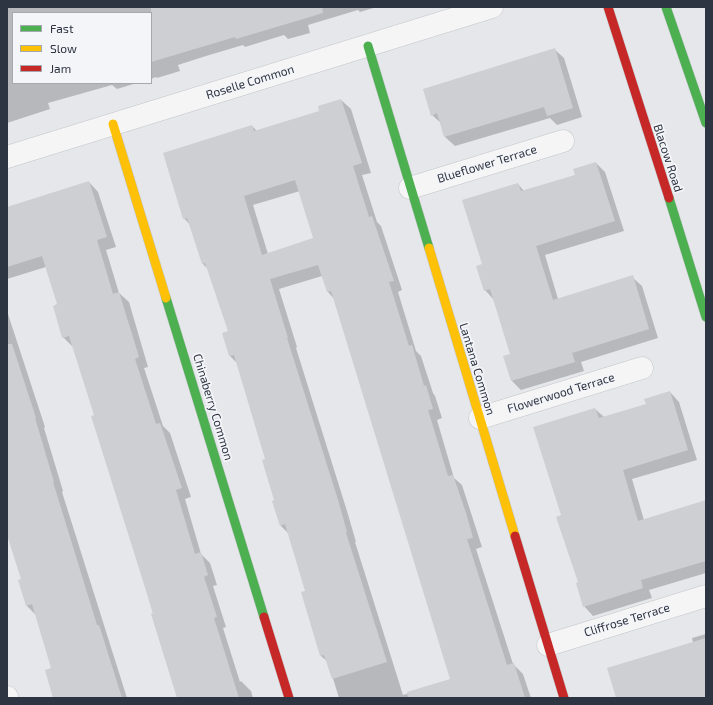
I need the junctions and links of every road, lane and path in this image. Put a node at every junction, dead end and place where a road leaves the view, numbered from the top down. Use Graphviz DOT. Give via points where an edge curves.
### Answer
graph roads {
  1 [pos="492,7"];
  2 [pos="608,7"];
  3 [pos="666,7"];
  4 [pos="368,46"];
  5 [pos="706,123"];
  6 [pos="113,124"];
  7 [pos="563,141"];
  8 [pos="7,156"];
  9 [pos="410,188"];
  10 [pos="706,316"];
  11 [pos="642,368"];
  12 [pos="480,418"];
  13 [pos="706,596"];
  14 [pos="548,645"];
  15 [pos="289,698"];
  16 [pos="564,698"];
  1 -- 4 [label="street, Roselle Common"];
  2 -- 10 [label="street, Blacow Road"];
  3 -- 5 [label="street"];
  4 -- 6 [label="street, Roselle Common"];
  4 -- 9 [label="street, Lantana Common"];
  6 -- 8 [label="street, Roselle Common"];
  6 -- 15 [label="street, Chinaberry Common"];
  7 -- 9 [label="street, Blueflower Terrace"];
  9 -- 12 [label="street, Lantana Common"];
  11 -- 12 [label="street, Flowerwood Terrace"];
  12 -- 14 [label="street, Lantana Common"];
  13 -- 14 [label="street, Cliffrose Terrace"];
  14 -- 16 [label="street, Lantana Common"];
}
